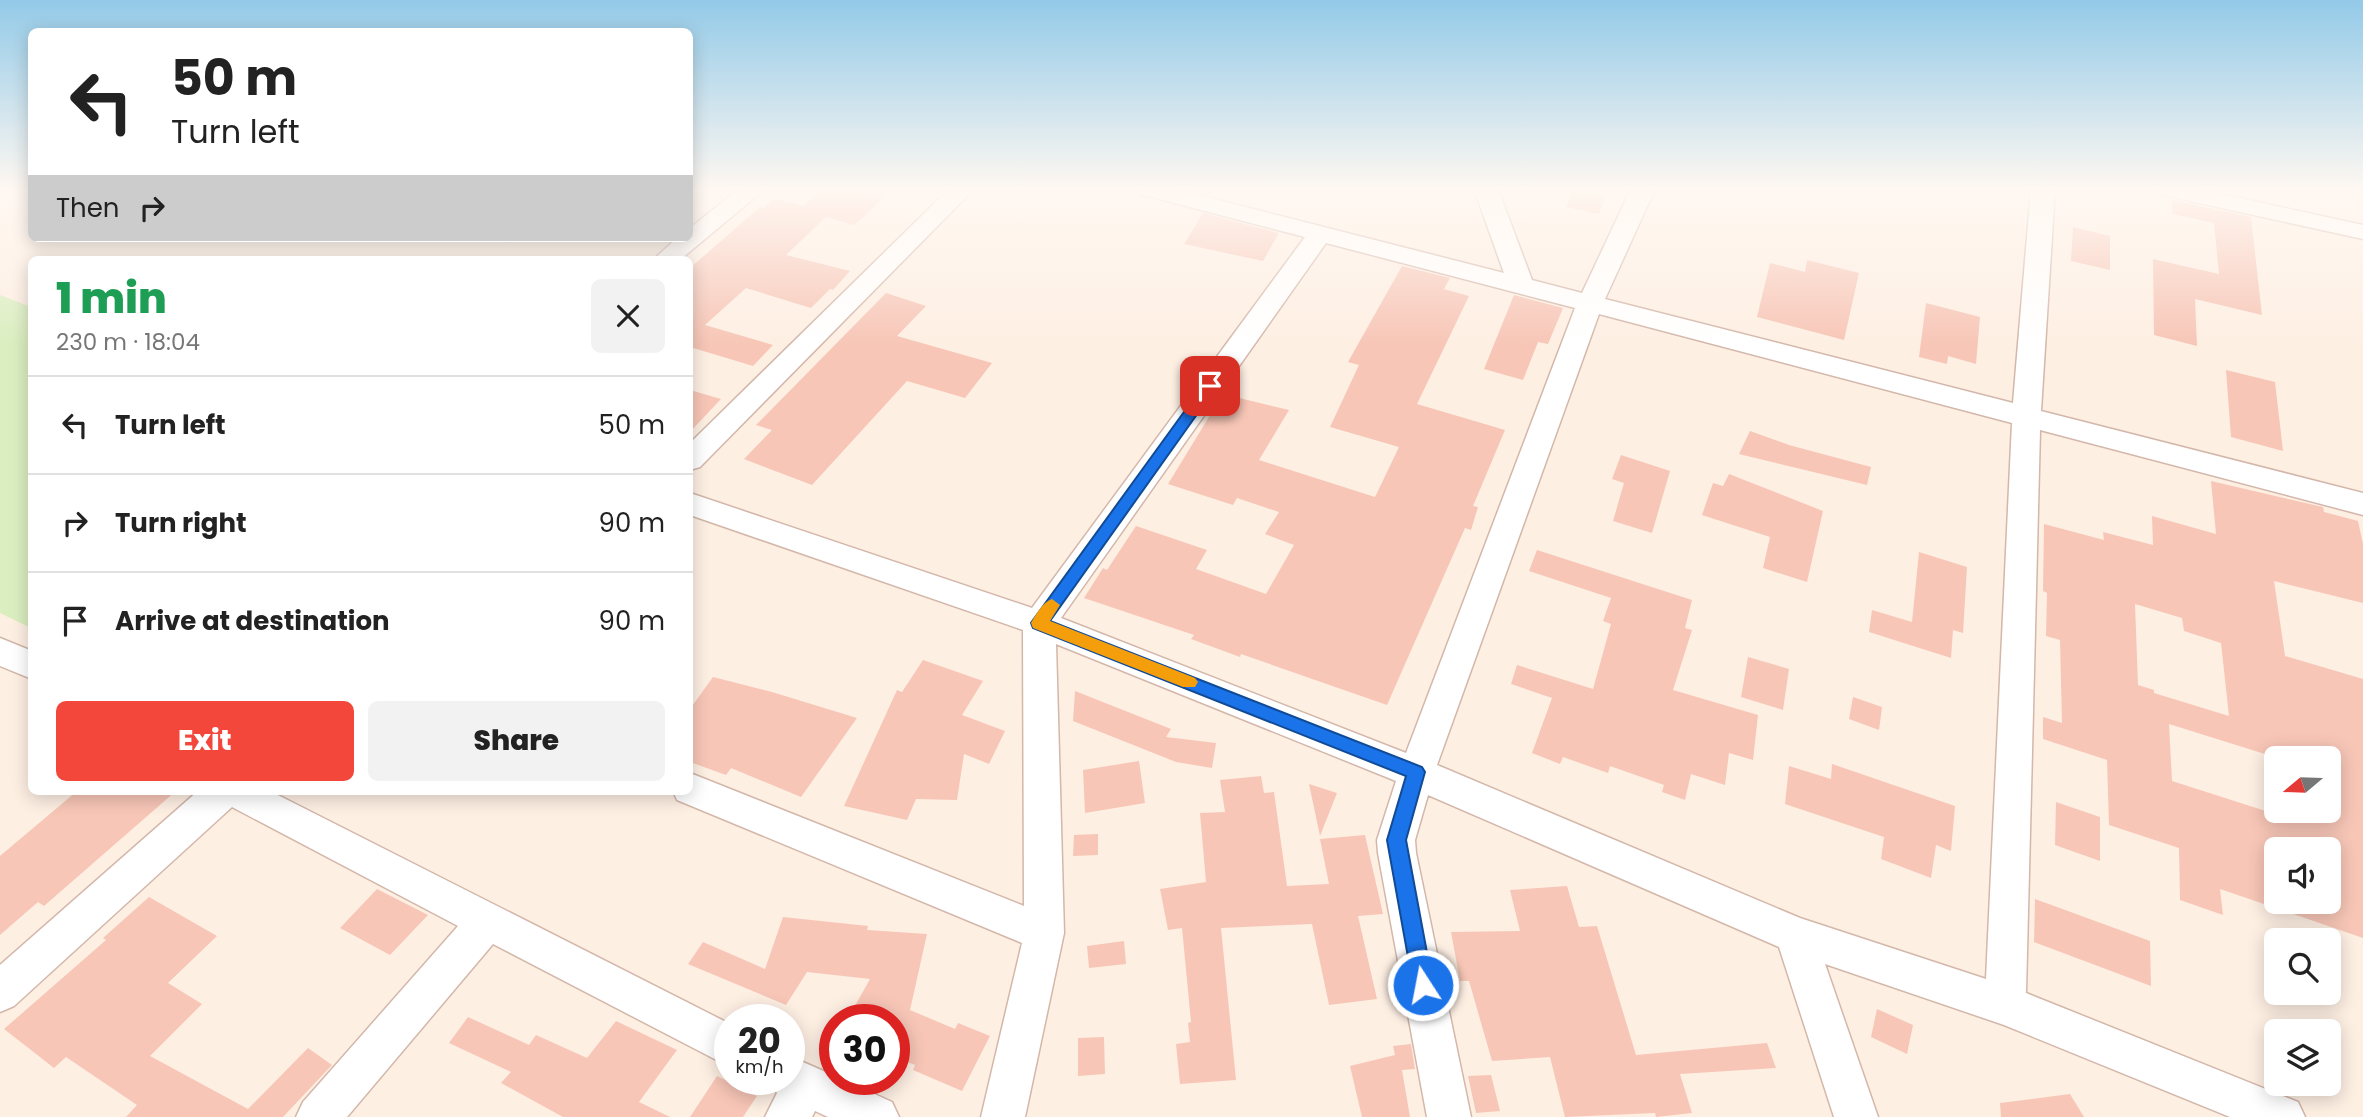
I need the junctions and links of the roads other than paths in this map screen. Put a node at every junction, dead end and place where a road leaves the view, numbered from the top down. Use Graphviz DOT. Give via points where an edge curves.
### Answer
graph roads {
  1 [pos="909,241"];
  2 [pos="1314,241"];
  3 [pos="1342,241"];
  4 [pos="1505,241"];
  5 [pos="1619,241"];
  6 [pos="2039,241"];
  7 [pos="687,242"];
  8 [pos="670,256"];
  9 [pos="1521,286"];
  10 [pos="1589,304"];
  11 [pos="2026,417"];
  12 [pos="693,457"];
  13 [pos="693,504"];
  14 [pos="2363,504"];
  15 [pos="1039,623"];
  16 [pos="0,651"];
  17 [pos="28,664"];
  18 [pos="1416,772"];
  19 [pos="693,790"];
  20 [pos="220,795"];
  21 [pos="243,795"];
  22 [pos="487,922"];
  23 [pos="1044,933"];
  24 [pos="1795,935"];
  25 [pos="0,992"];
  26 [pos="2005,1005"];
  27 [pos="714,1038"];
  28 [pos="801,1095"];
  29 [pos="2276,1116"];
  30 [pos="318,1117"];
  31 [pos="877,1117"];
  32 [pos="1003,1117"];
  33 [pos="1450,1117"];
  34 [pos="1856,1117"];
  1 -- 12 [label="street"];
  2 -- 15 [label="street"];
  3 -- 9 [label="street"];
  4 -- 9 [label="street"];
  5 -- 10 [label="street"];
  6 -- 11 [label="street"];
  7 -- 8 [label="street"];
  9 -- 10 [label="street"];
  10 -- 11 [label="street"];
  10 -- 18 [label="street"];
  11 -- 14 [label="street"];
  11 -- 26 [label="street"];
  13 -- 15 [label="street"];
  15 -- 18 [label="street"];
  15 -- 23 [label="street"];
  16 -- 17 [label="street"];
  18 -- 24 [label="street"];
  18 -- 33 [label="street" via="1396,840 1397,853"];
  19 -- 23 [label="street"];
  20 -- 25 [label="street"];
  21 -- 22 [label="street"];
  22 -- 27 [label="street"];
  22 -- 30 [label="street"];
  23 -- 32 [label="street"];
  24 -- 26 [label="street"];
  24 -- 34 [label="street"];
  26 -- 29 [label="street"];
  28 -- 31 [label="street"];
}
